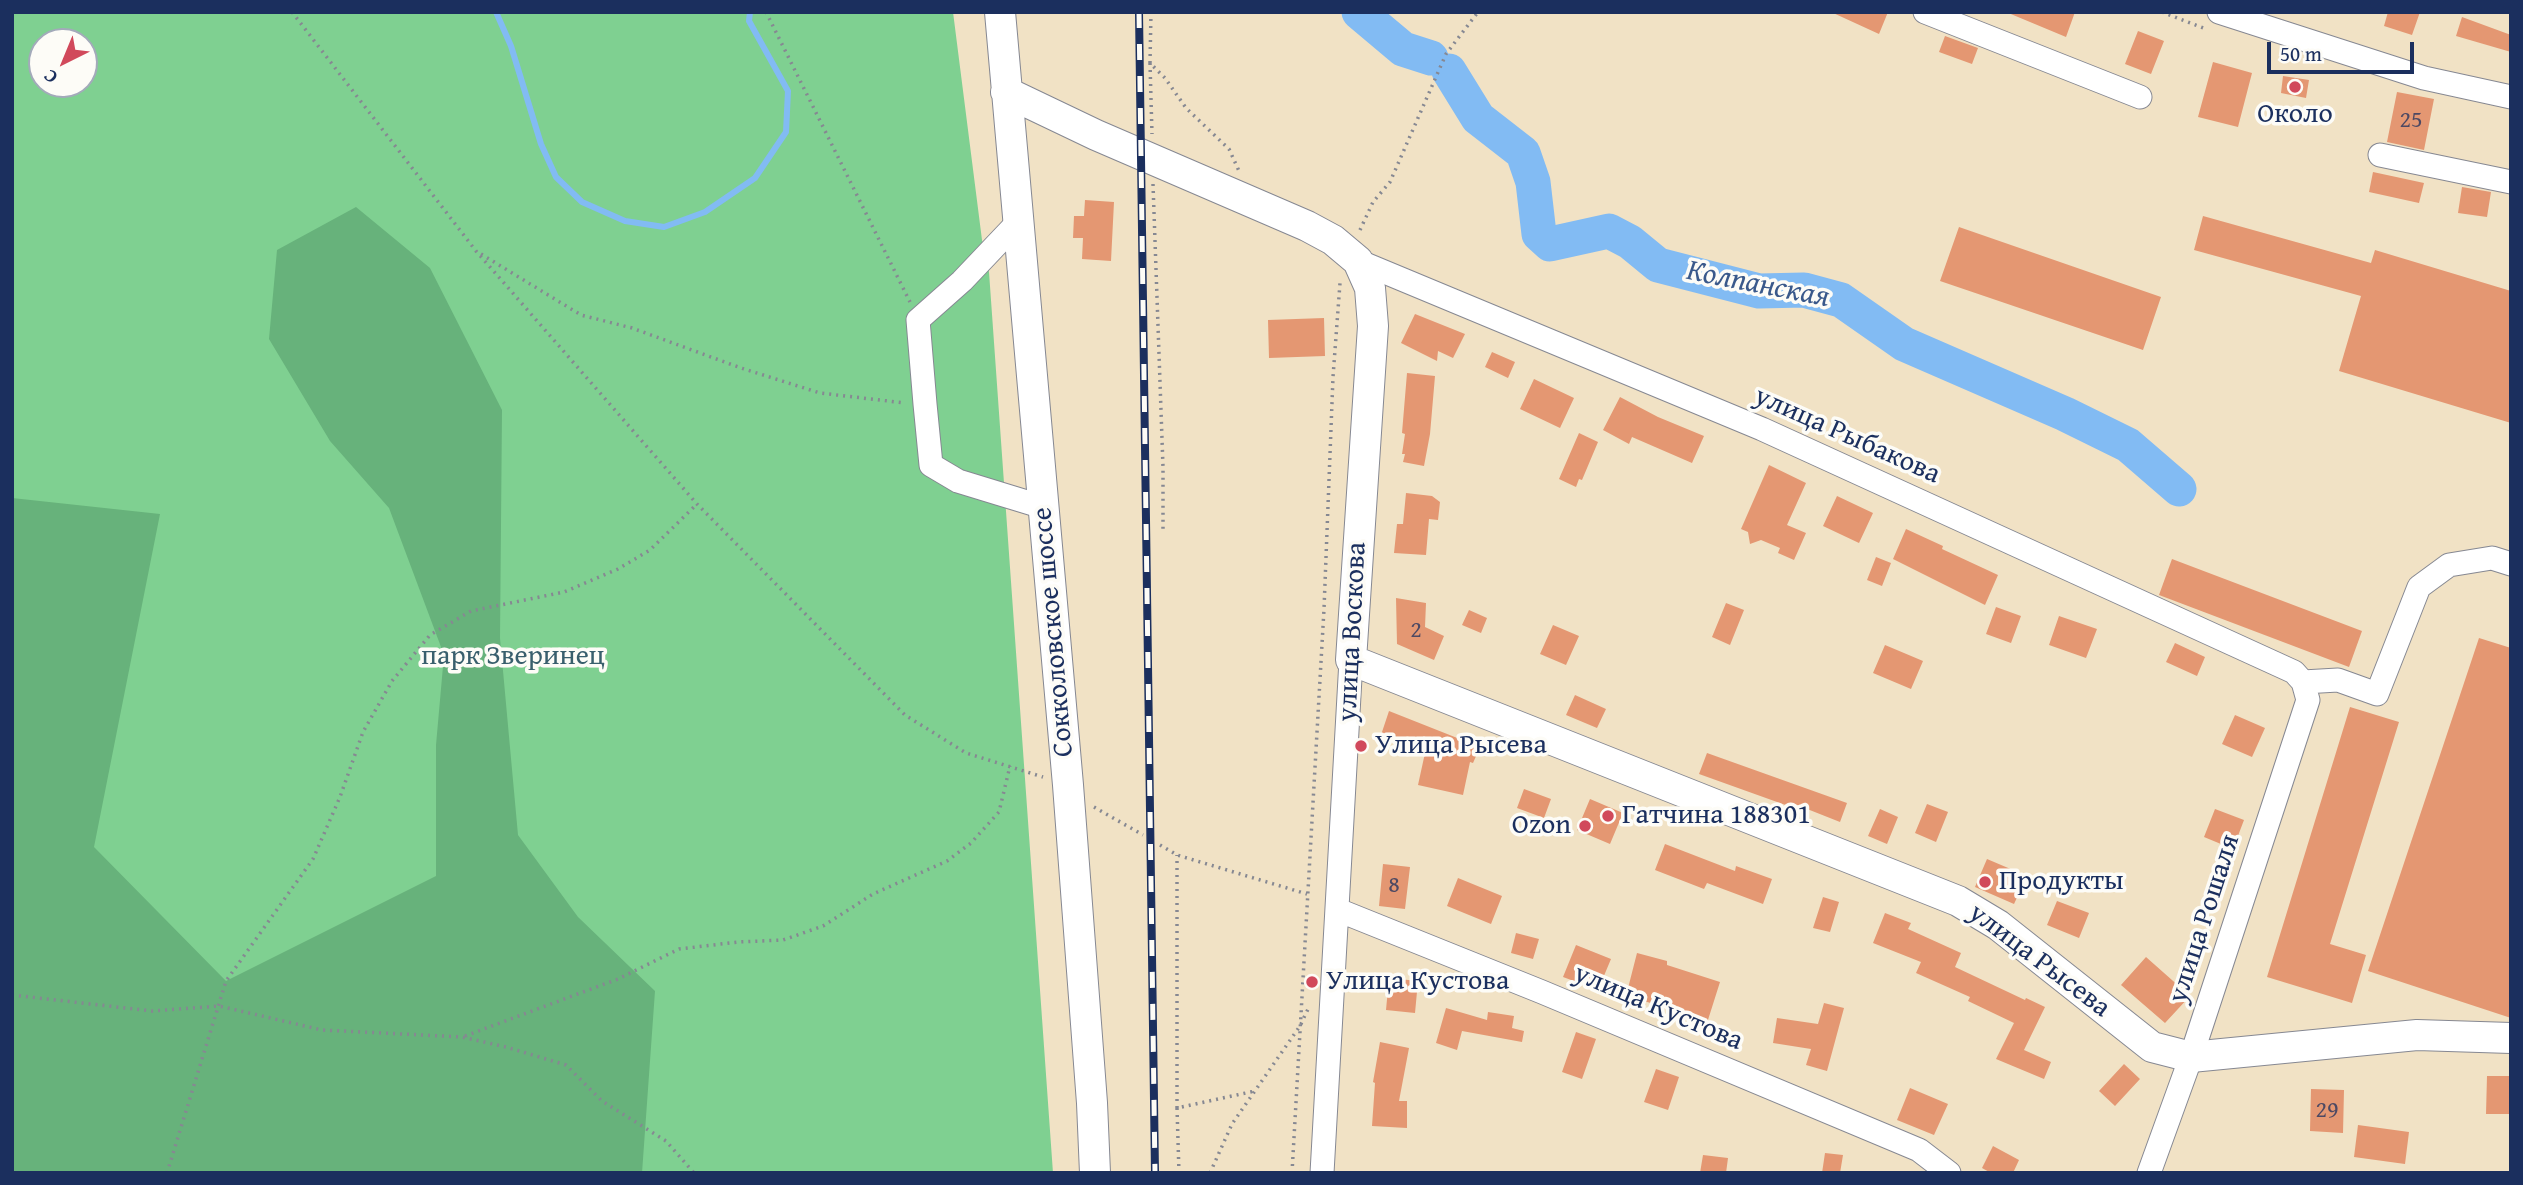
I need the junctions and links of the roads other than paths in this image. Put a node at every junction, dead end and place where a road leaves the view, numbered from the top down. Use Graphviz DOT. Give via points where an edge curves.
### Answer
graph roads {
  1 [pos="1000,12"];
  2 [pos="1926,12"];
  3 [pos="2222,13"];
  4 [pos="1006,92"];
  5 [pos="2140,97"];
  6 [pos="2511,97"];
  7 [pos="2380,155"];
  8 [pos="2511,182"];
  9 [pos="1019,221"];
  10 [pos="1381,282"];
  11 [pos="1043,507"];
  12 [pos="2511,564"];
  13 [pos="1351,660"];
  14 [pos="2303,682"];
  15 [pos="1338,910"];
  16 [pos="2511,1038"];
  17 [pos="2191,1057"];
  18 [pos="1095,1173"];
  19 [pos="1322,1173"];
  20 [pos="1949,1173"];
  21 [pos="2148,1173"];
  1 -- 4 [label="main road, Сокколовское шоссе"];
  2 -- 5 [label="street"];
  3 -- 6 [label="street" via="2424,78"];
  4 -- 9 [label="main road, Сокколовское шоссе"];
  4 -- 10 [label="main road, улица Воскова" via="1296,220 1333,240"];
  7 -- 8 [label="street"];
  9 -- 11 [label="main road, Сокколовское шоссе"];
  9 -- 11 [label="street" via="919,320 925,404 931,465 958,481"];
  10 -- 13 [label="main road, улица Воскова" via="1373,326"];
  10 -- 14 [label="street, улица Рыбакова" via="1762,429 2294,672"];
  11 -- 18 [label="main road, Сокколовское шоссе"];
  12 -- 14 [label="street" via="2492,558 2449,565 2419,587 2377,694 2338,680"];
  13 -- 15 [label="street, улица Воскова"];
  13 -- 17 [label="main road, улица Рысева" via="1958,901 1998,925 2152,1047"];
  14 -- 17 [label="street, улица Рошаля" via="2308,700"];
  15 -- 19 [label="street, улица Воскова"];
  15 -- 20 [label="street, улица Кустова" via="1920,1150"];
  16 -- 17 [label="main road, улица Рысева" via="2417,1035"];
  17 -- 21 [label="street, улица Рошаля"];
}
